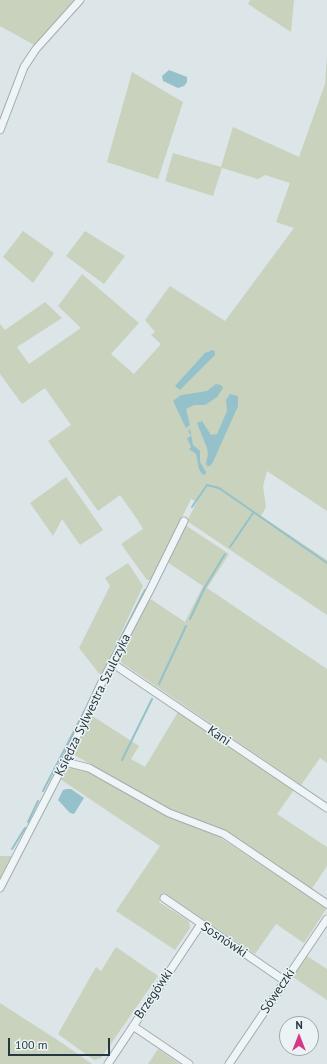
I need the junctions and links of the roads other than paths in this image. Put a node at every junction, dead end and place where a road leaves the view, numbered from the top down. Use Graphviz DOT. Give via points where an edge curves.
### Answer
graph roads {
  1 [pos="80,0"];
  2 [pos="0,130"];
  3 [pos="184,520"];
  4 [pos="112,663"];
  5 [pos="65,762"];
  6 [pos="327,808"];
  7 [pos="0,888"];
  8 [pos="164,898"];
  9 [pos="327,904"];
  10 [pos="327,919"];
  11 [pos="201,924"];
  12 [pos="285,980"];
  13 [pos="133,1026"];
  14 [pos="108,1064"];
  15 [pos="189,1064"];
  16 [pos="228,1064"];
  1 -- 2 [label="street" via="36,49 24,67"];
  3 -- 4 [label="street, Księdza Sylwestra Szulczyka"];
  4 -- 5 [label="street, Księdza Sylwestra Szulczyka"];
  4 -- 6 [label="street, Kani"];
  5 -- 7 [label="street, Księdza Sylwestra Szulczyka"];
  5 -- 9 [label="street" via="89,768 169,813 224,834"];
  8 -- 11 [label="street, Sosnówki"];
  10 -- 12 [label="street, Sóweczki"];
  11 -- 12 [label="street, Sosnówki"];
  11 -- 13 [label="street, Brzegówki"];
  12 -- 16 [label="street, Sóweczki"];
  13 -- 14 [label="street, Brzegówki"];
  13 -- 15 [label="street"];
}
